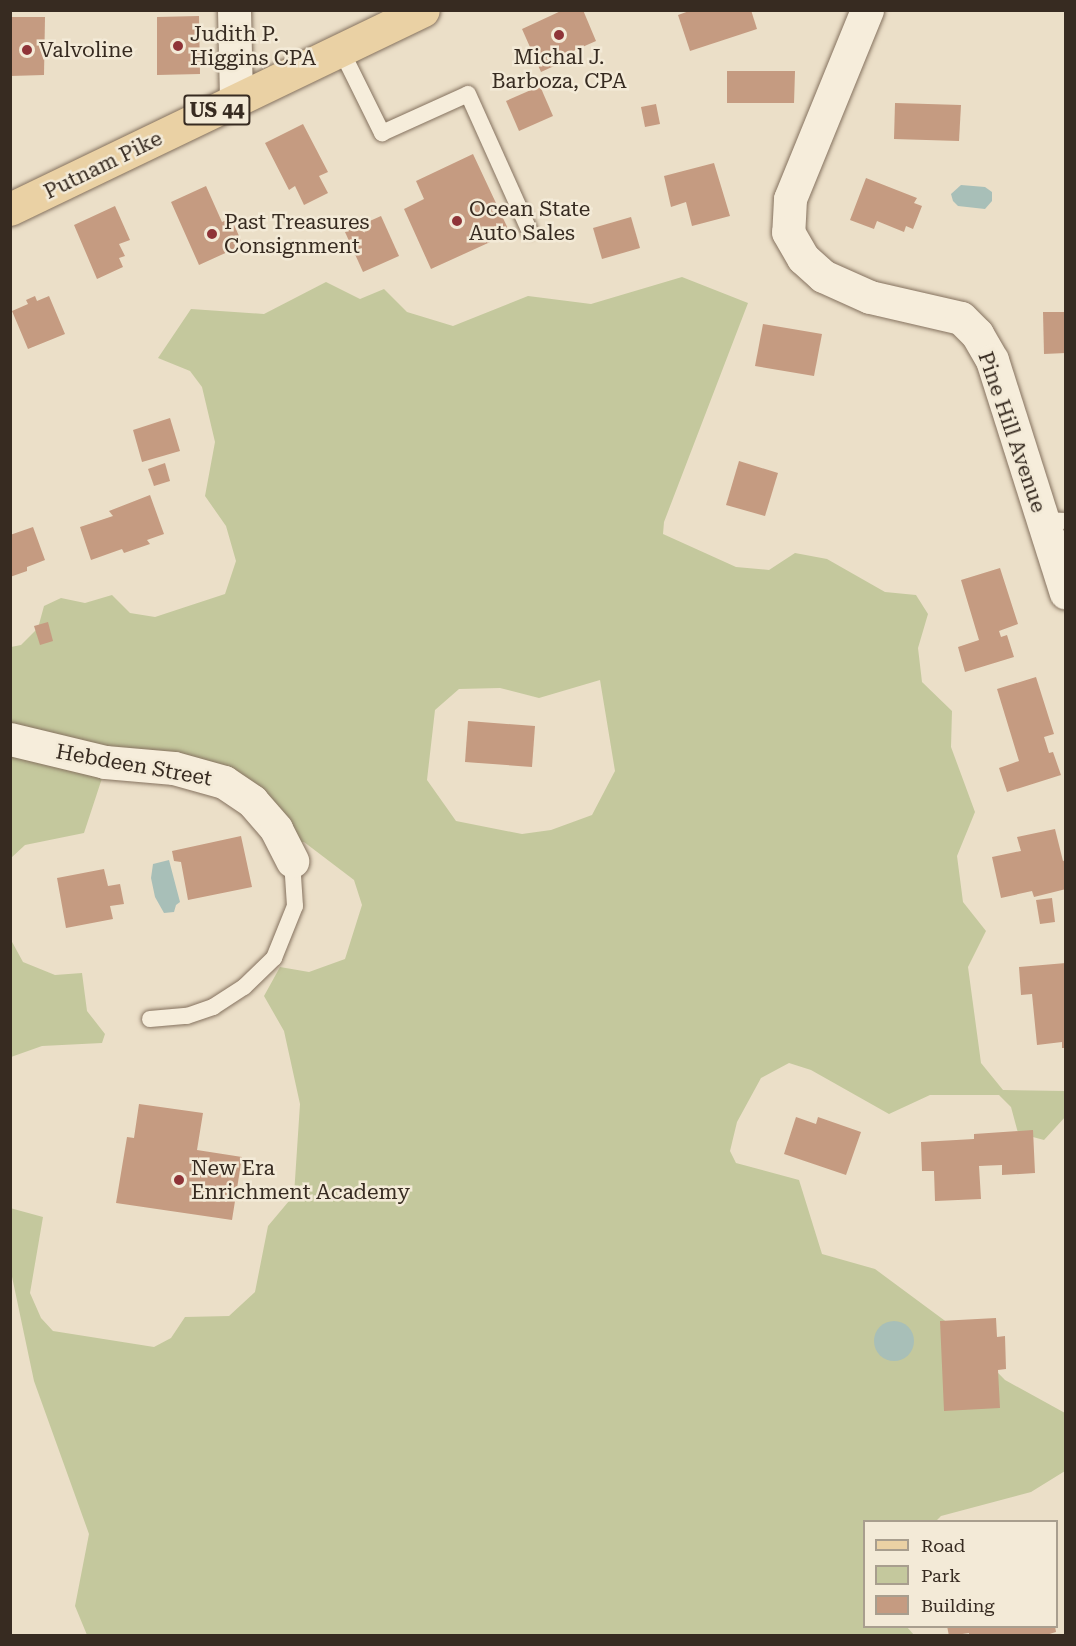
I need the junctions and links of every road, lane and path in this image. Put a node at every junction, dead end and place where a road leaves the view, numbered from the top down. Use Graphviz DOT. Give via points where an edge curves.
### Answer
graph roads {
  1 [pos="234,10"];
  2 [pos="423,10"];
  3 [pos="867,10"];
  4 [pos="341,50"];
  5 [pos="236,101"];
  6 [pos="10,209"];
  7 [pos="529,230"];
  8 [pos="1053,520"];
  9 [pos="1065,593"];
  10 [pos="10,740"];
  11 [pos="292,861"];
  12 [pos="150,1019"];
  1 -- 5 [label="street"];
  2 -- 4 [label="main road, Putnam Pike / US 44"];
  3 -- 8 [label="street, Pine Hill Avenue" via="790,199 788,232 803,258 823,276 870,297 961,318 977,334 992,360"];
  4 -- 5 [label="main road, Putnam Pike / US 44"];
  4 -- 7 [label="lane" via="382,133 468,94"];
  5 -- 6 [label="main road, Putnam Pike / US 44"];
  8 -- 9 [label="street, Pine Hill Avenue"];
  10 -- 11 [label="street, Hebdeen Street" via="105,762 174,768 224,782 252,801 270,822"];
  11 -- 12 [label="lane" via="295,906 274,958 244,987 213,1007 187,1016"];
}
